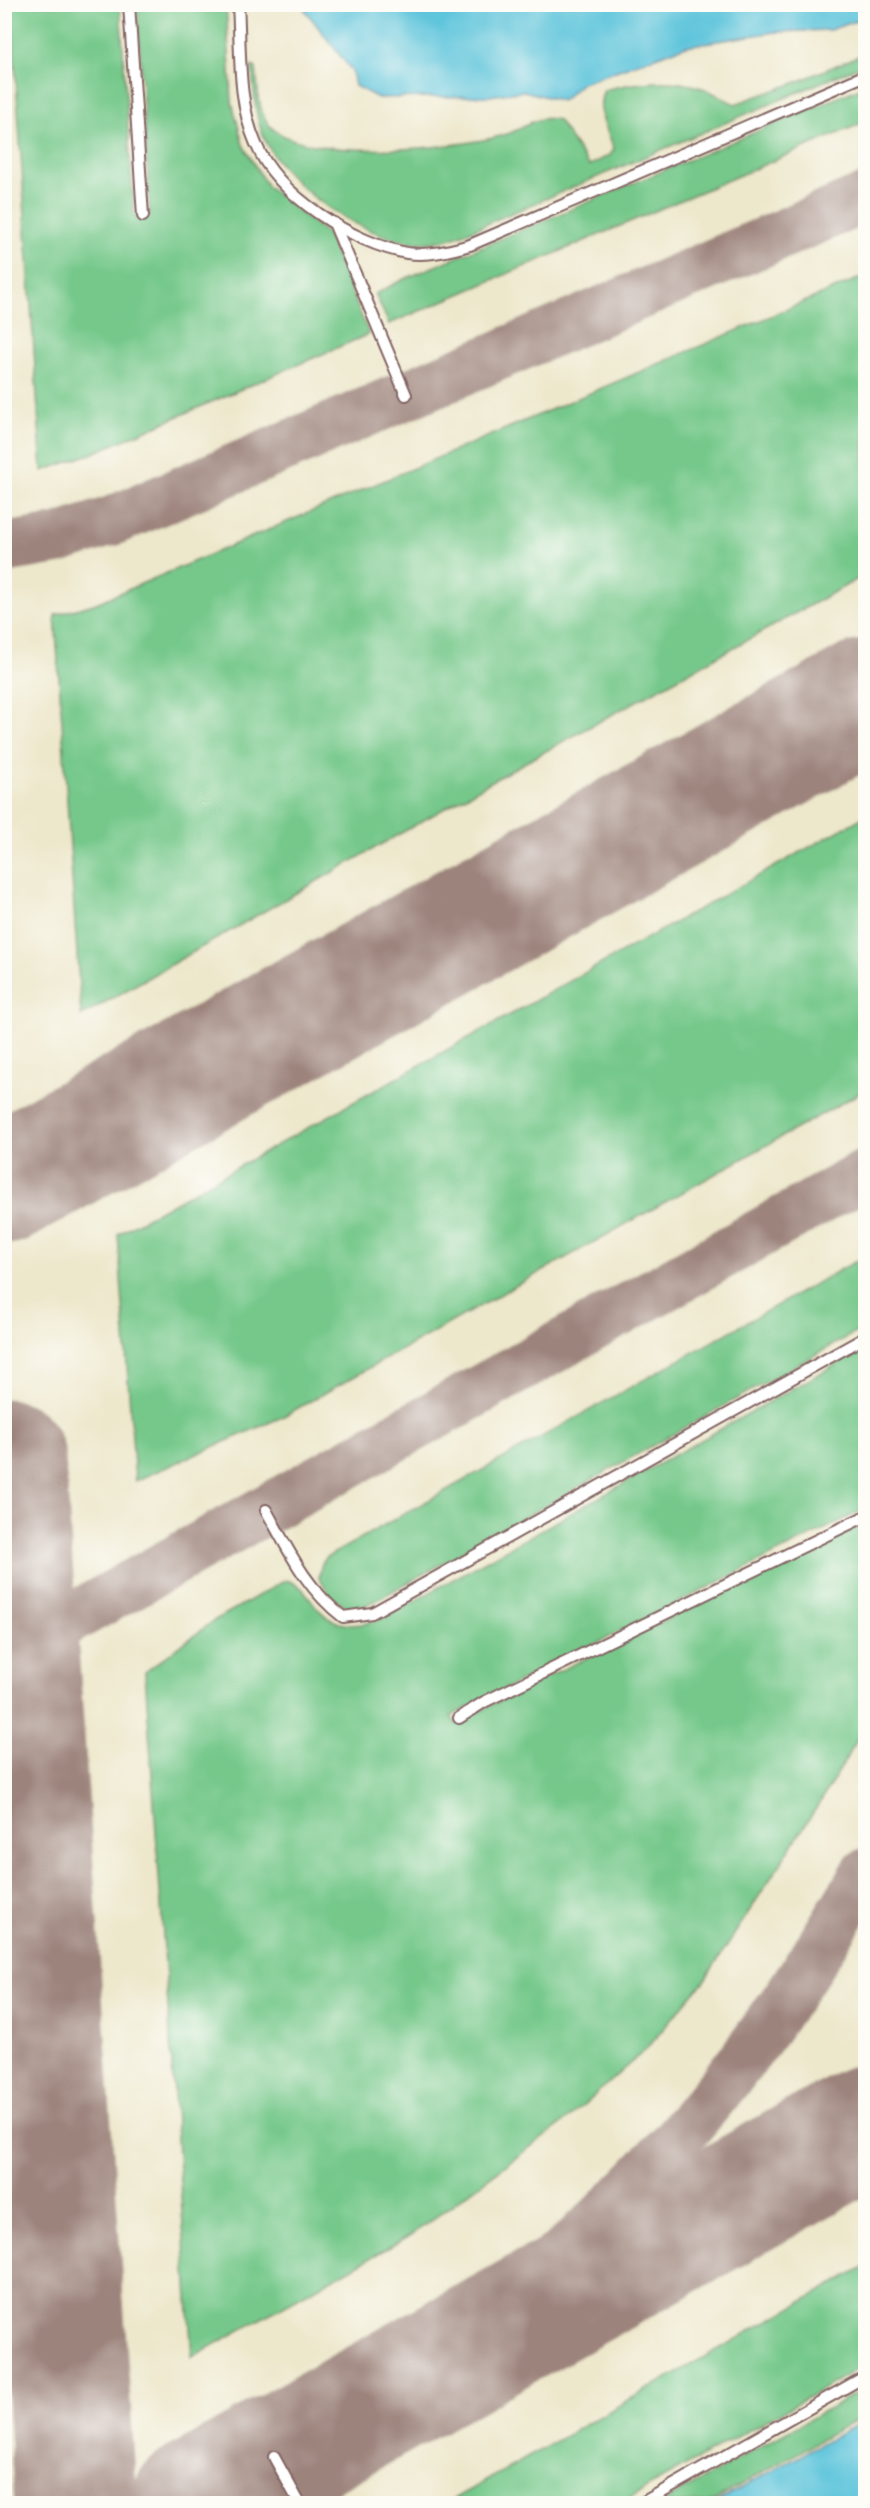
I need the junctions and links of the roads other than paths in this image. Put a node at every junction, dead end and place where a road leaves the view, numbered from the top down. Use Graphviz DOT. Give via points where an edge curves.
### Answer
graph roads {
  1 [pos="129,4"];
  2 [pos="238,4"];
  3 [pos="866,75"];
  4 [pos="143,216"];
  5 [pos="334,223"];
  6 [pos="406,395"];
  7 [pos="866,1337"];
  8 [pos="266,1510"];
  9 [pos="866,1516"];
  10 [pos="459,1718"];
  11 [pos="866,2376"];
  12 [pos="274,2457"];
  13 [pos="300,2504"];
  14 [pos="639,2504"];
  1 -- 4 [label="lane"];
  2 -- 5 [label="lane" via="244,100 256,146 298,199"];
  3 -- 5 [label="lane" via="509,229 440,253 409,253 375,244"];
  5 -- 6 [label="lane"];
  7 -- 8 [label="lane" via="372,1613 343,1617 320,1598"];
  9 -- 10 [label="lane" via="484,1702"];
  11 -- 14 [label="lane"];
  12 -- 13 [label="lane"];
}
